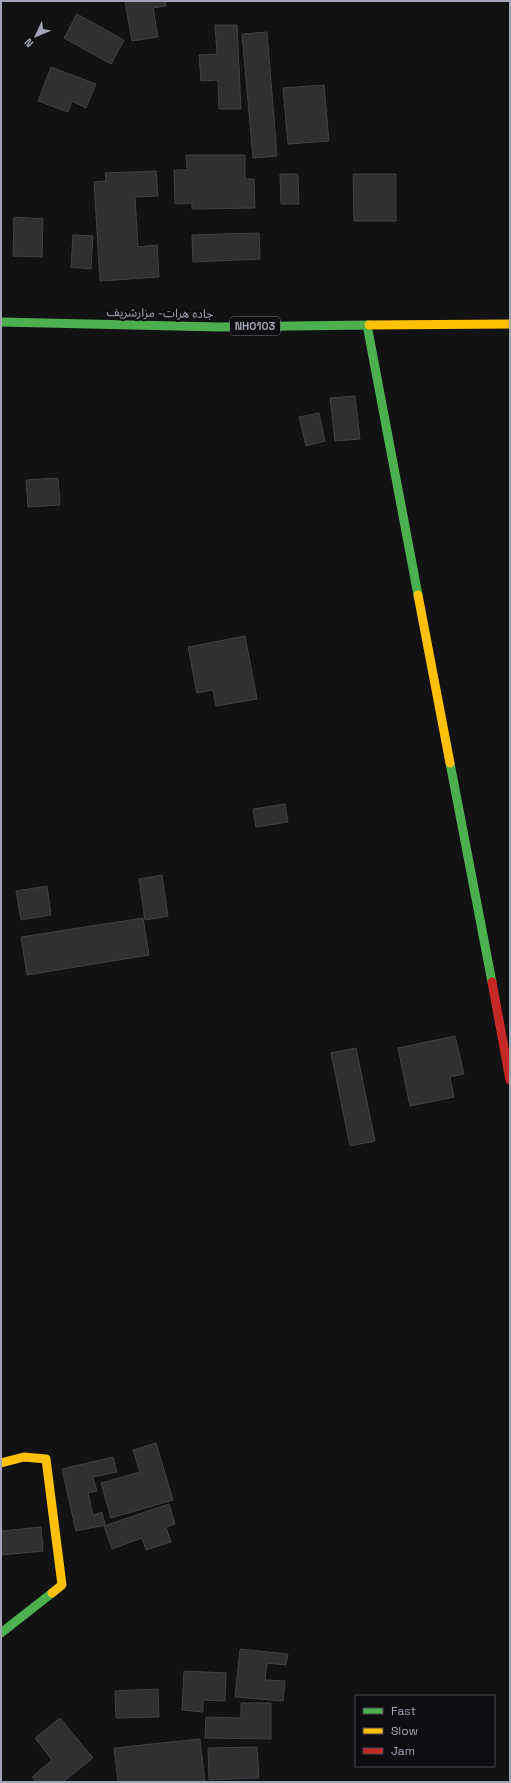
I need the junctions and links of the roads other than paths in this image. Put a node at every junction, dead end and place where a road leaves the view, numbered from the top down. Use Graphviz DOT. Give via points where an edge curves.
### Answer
graph roads {
  1 [pos="1,322"];
  2 [pos="510,324"];
  3 [pos="367,325"];
  4 [pos="510,1080"];
  5 [pos="1,1463"];
  6 [pos="1,1633"];
  1 -- 3 [label="main road, جاده هرات- مزارشریف / NH0103" via="219,327"];
  2 -- 3 [label="main road, جاده هرات- مزارشریف / NH0103"];
  3 -- 4 [label="main road"];
  5 -- 6 [label="main road" via="24,1457 46,1459 62,1585"];
}
